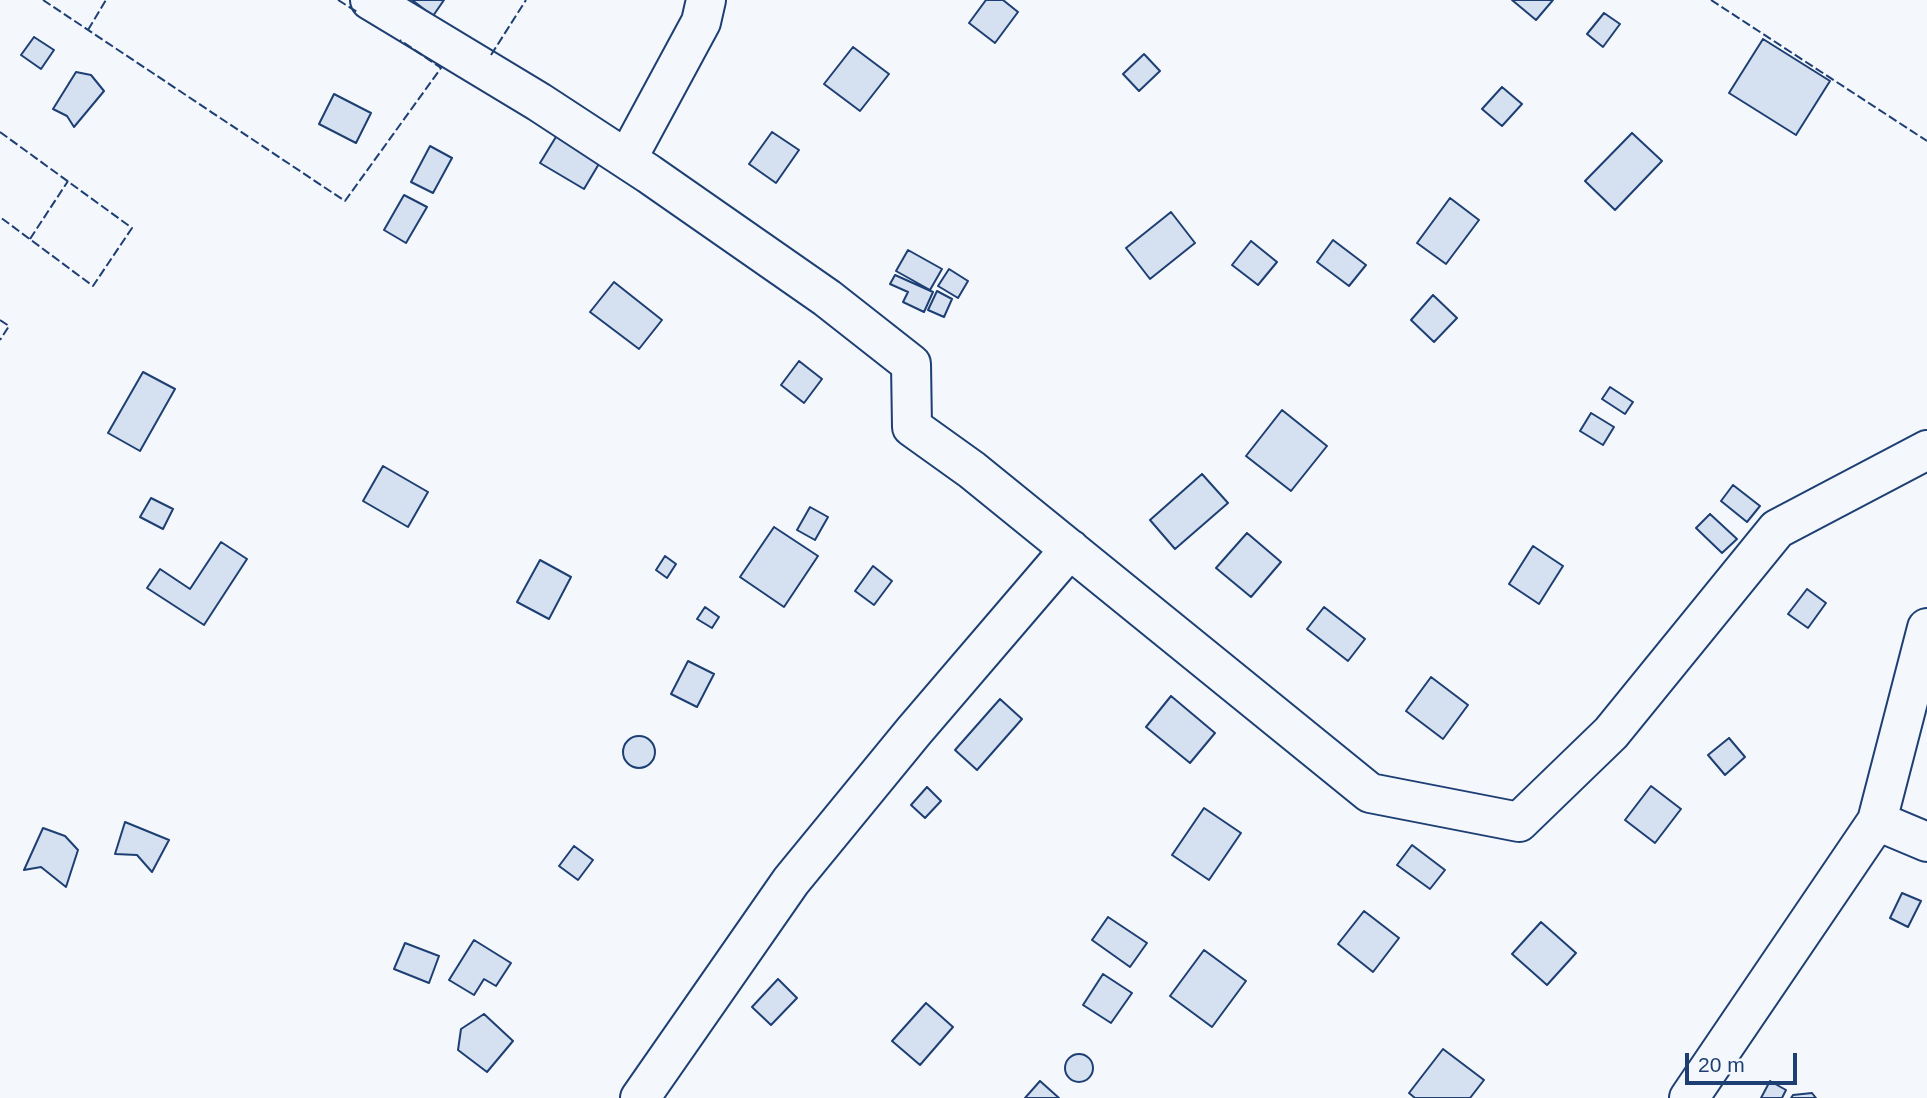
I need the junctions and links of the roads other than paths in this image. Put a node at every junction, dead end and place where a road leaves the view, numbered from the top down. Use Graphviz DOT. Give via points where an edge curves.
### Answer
graph roads {
  1 [pos="370,0"];
  2 [pos="706,0"];
  3 [pos="627,159"];
  4 [pos="1927,450"];
  5 [pos="1070,549"];
  6 [pos="1927,628"];
  7 [pos="1877,821"];
  8 [pos="1927,842"];
  9 [pos="640,1098"];
  10 [pos="1689,1098"];
  1 -- 3 [label="street"];
  2 -- 3 [label="street" via="701,22"];
  3 -- 5 [label="street" via="827,298 911,364 912,427"];
  4 -- 5 [label="street" via="1777,529 1611,733 1519,822 1370,793"];
  5 -- 9 [label="street" via="791,881"];
  6 -- 7 [label="street"];
  7 -- 8 [label="street"];
  7 -- 10 [label="street"];
}
